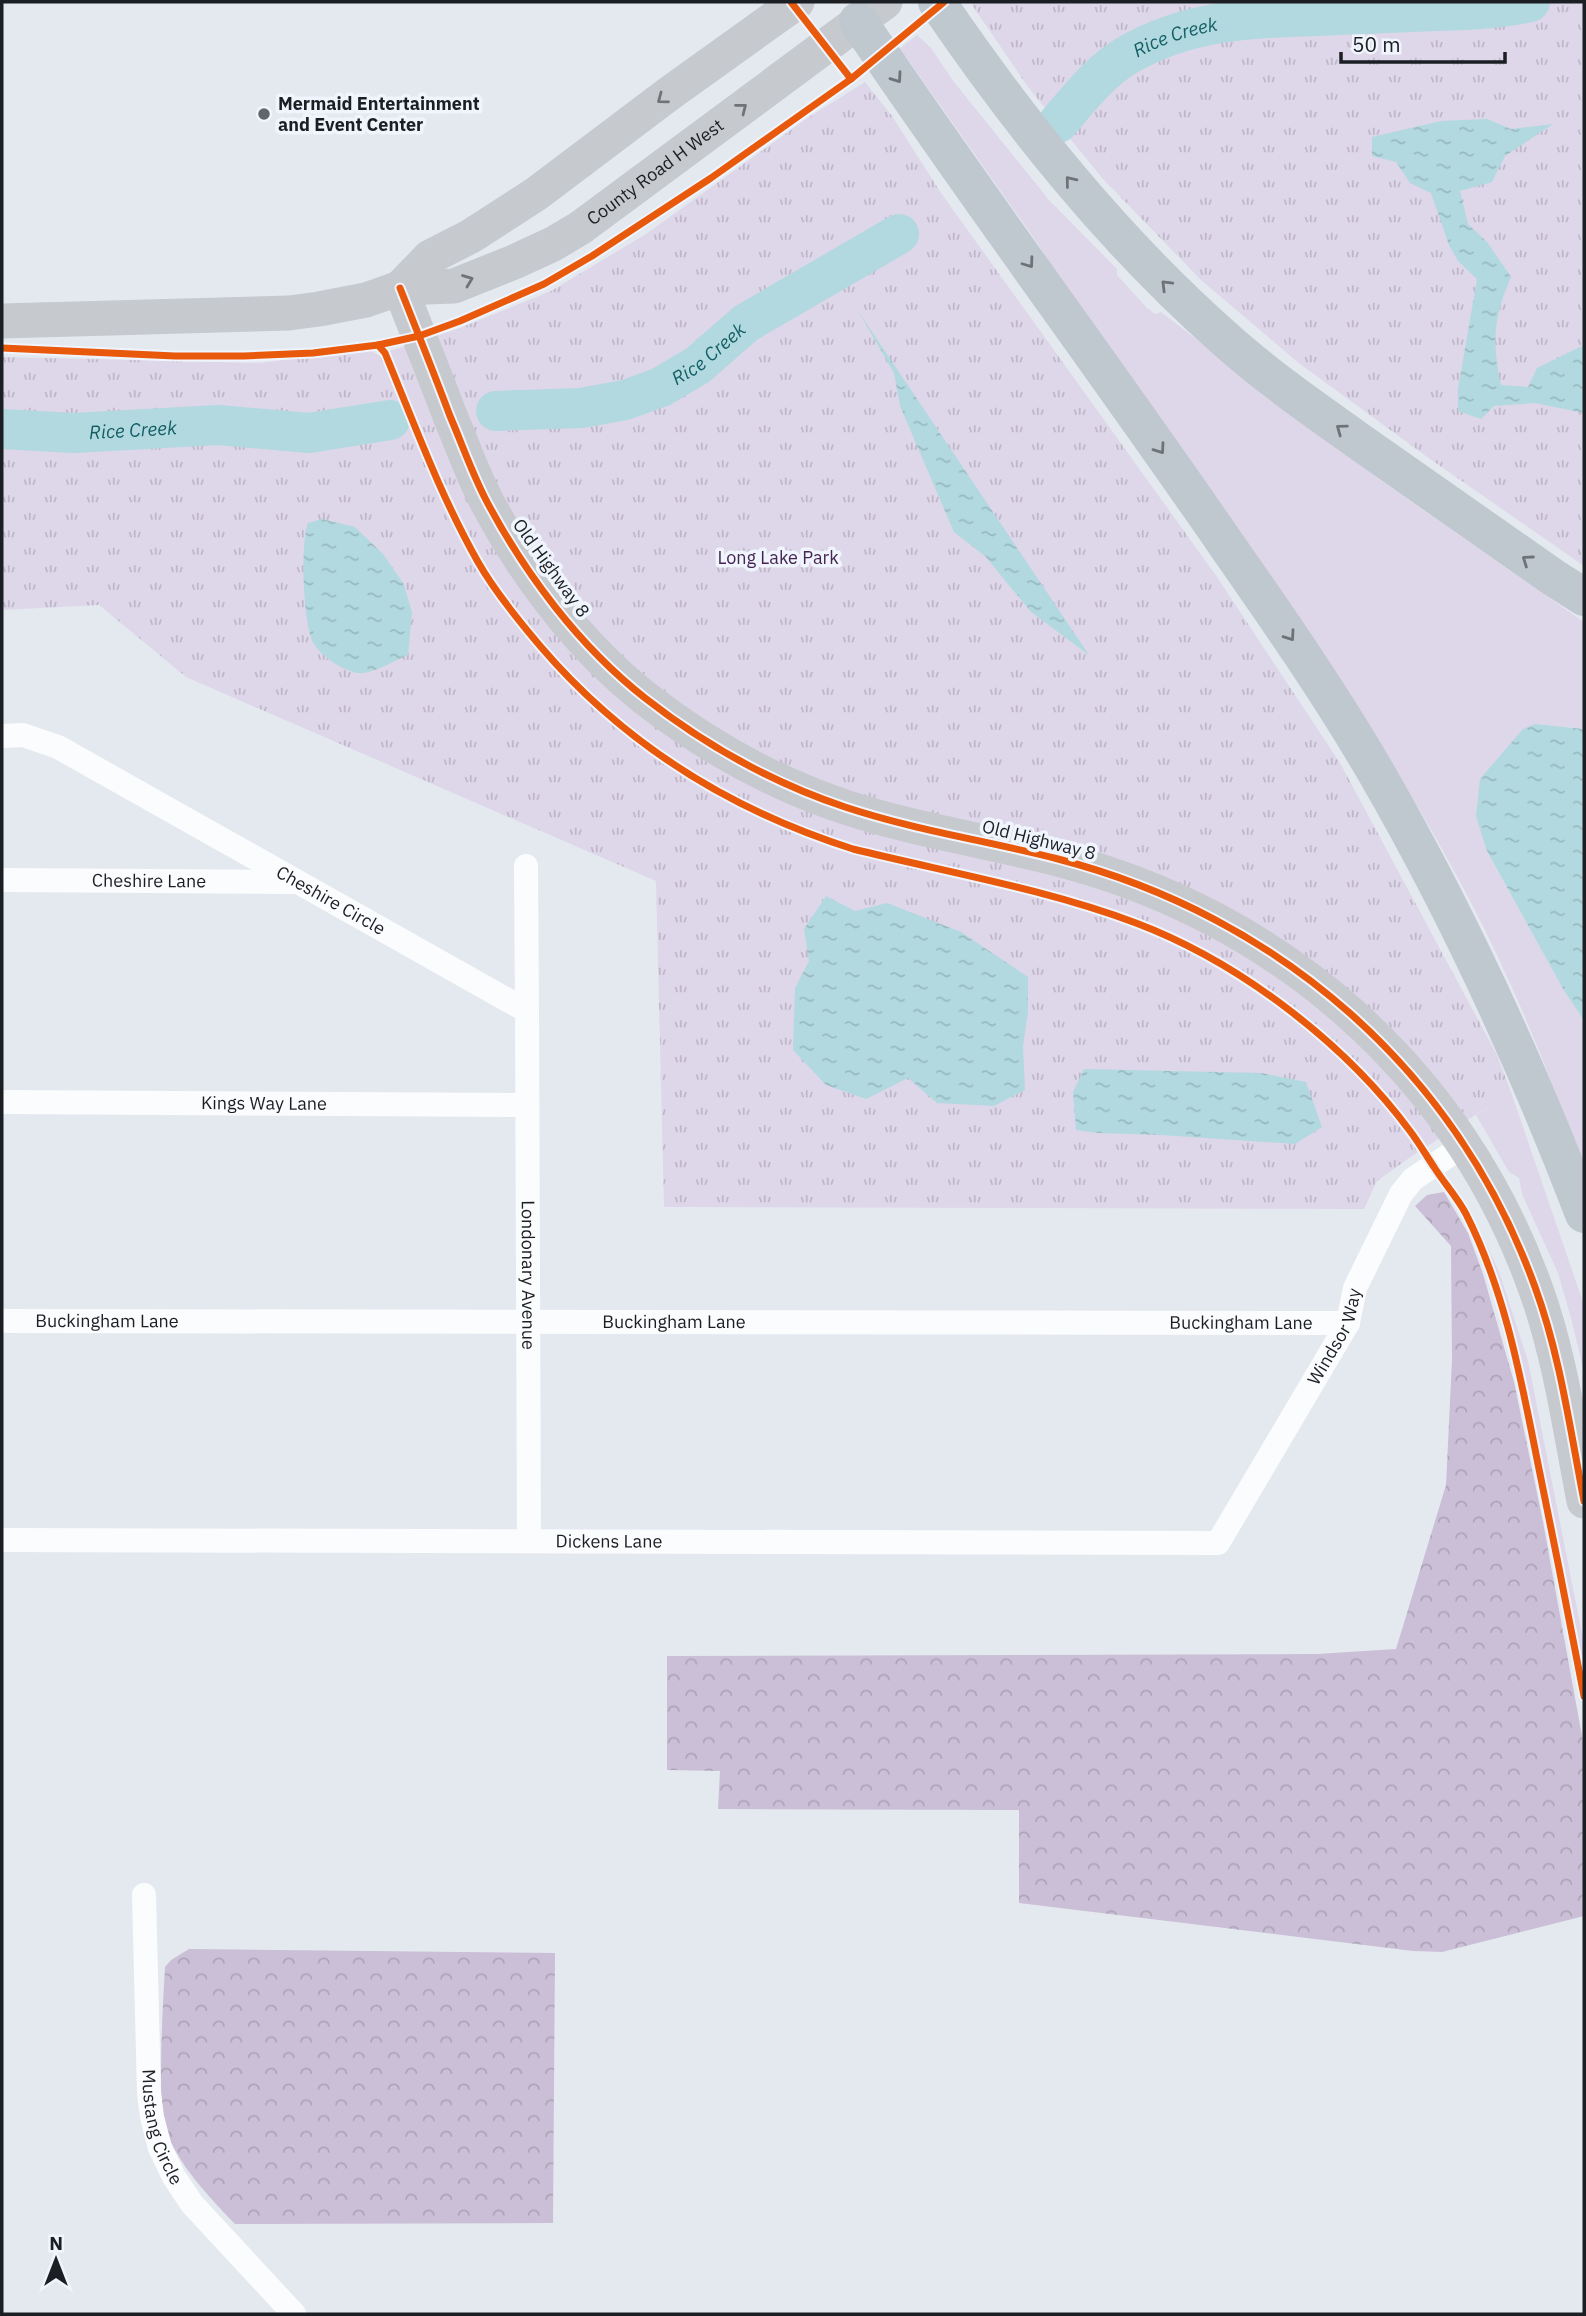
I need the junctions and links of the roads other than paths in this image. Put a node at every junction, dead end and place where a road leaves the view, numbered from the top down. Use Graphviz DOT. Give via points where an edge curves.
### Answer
graph roads {
  1 [pos="797,2"];
  2 [pos="937,2"];
  3 [pos="872,12"];
  4 [pos="400,288"];
  5 [pos="2,321"];
  6 [pos="1584,597"];
  7 [pos="2,736"];
  8 [pos="526,866"];
  9 [pos="2,880"];
  10 [pos="298,882"];
  11 [pos="527,1011"];
  12 [pos="2,1102"];
  13 [pos="527,1105"];
  14 [pos="1463,1146"];
  15 [pos="1584,1214"];
  16 [pos="2,1321"];
  17 [pos="528,1322"];
  18 [pos="1348,1323"];
  19 [pos="1584,1501"];
  20 [pos="530,1540"];
  21 [pos="2,1541"];
  22 [pos="1218,1542"];
  23 [pos="144,1895"];
  24 [pos="294,2314"];
  1 -- 4 [label="street, County Road H West, one-way" via="536,194 430,257"];
  6 -- 2 [label="highway, one-way" via="1290,392 1226,341 1126,245 1065,175"];
  4 -- 3 [label="street, County Road H West, one-way" via="454,286 553,244"];
  3 -- 15 [label="highway, one-way" via="1299,649 1373,768 1438,883 1497,1002"];
  4 -- 5 [label="street, County Road H West" via="366,300 289,313"];
  4 -- 14 [label="street, Old Highway 8" via="484,496 503,531 586,642 642,696 751,768 799,790 847,808 1087,867 1146,886 1215,918 1280,957 1343,1005 1409,1072"];
  7 -- 10 [label="street, Cheshire Circle" via="23,735 58,747"];
  8 -- 11 [label="street"];
  9 -- 10 [label="street, Cheshire Lane"];
  10 -- 11 [label="street, Cheshire Circle"];
  11 -- 13 [label="street, Londonary Avenue"];
  12 -- 13 [label="street, Kings Way Lane"];
  13 -- 17 [label="street, Londonary Avenue"];
  14 -- 18 [label="street, Windsor Way" via="1413,1179 1401,1194 1355,1288"];
  14 -- 19 [label="street, Old Highway 8" via="1513,1232 1537,1292 1556,1358"];
  16 -- 17 [label="street, Buckingham Lane"];
  17 -- 18 [label="street, Buckingham Lane"];
  17 -- 20 [label="street, Londonary Avenue"];
  18 -- 22 [label="street, Windsor Way"];
  20 -- 21 [label="street, Dickens Lane"];
  20 -- 22 [label="street, Dickens Lane"];
  23 -- 24 [label="street, Mustang Circle" via="149,2093 160,2148 192,2204"];
}
